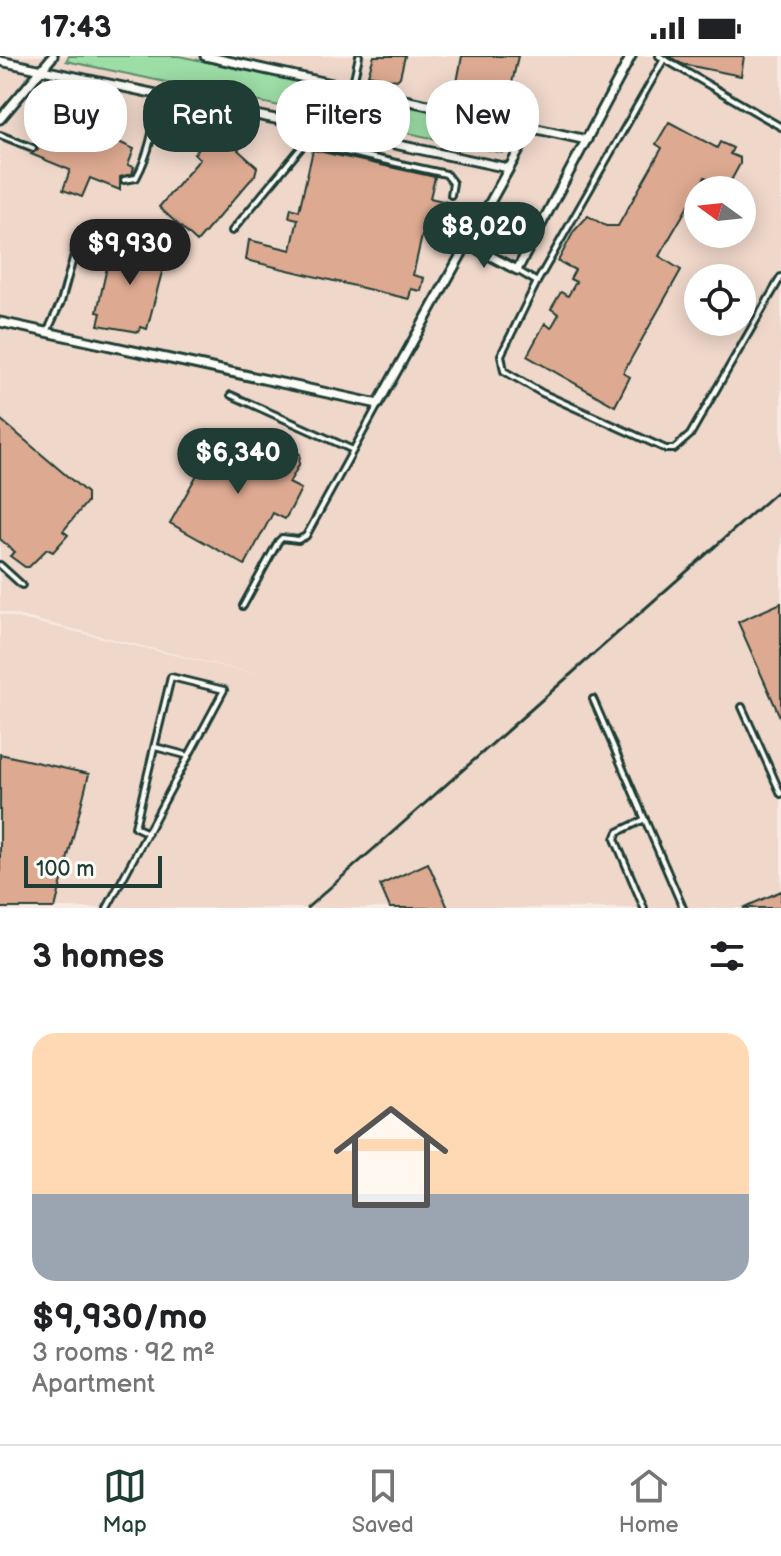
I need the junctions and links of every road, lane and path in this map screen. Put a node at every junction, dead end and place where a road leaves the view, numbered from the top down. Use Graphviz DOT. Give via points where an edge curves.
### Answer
graph roads {
  1 [pos="53,56"];
  2 [pos="205,56"];
  3 [pos="359,56"];
  4 [pos="631,56"];
  5 [pos="661,57"];
  6 [pos="0,61"];
  7 [pos="40,71"];
  8 [pos="315,80"];
  9 [pos="354,80"];
  10 [pos="143,93"];
  11 [pos="0,119"];
  12 [pos="781,127"];
  13 [pos="539,129"];
  14 [pos="0,135"];
  15 [pos="587,140"];
  16 [pos="24,144"];
  17 [pos="410,148"];
  18 [pos="148,152"];
  19 [pos="298,152"];
  20 [pos="346,152"];
  21 [pos="517,152"];
  22 [pos="508,168"];
  23 [pos="124,180"];
  24 [pos="451,195"];
  25 [pos="232,231"];
  26 [pos="466,243"];
  27 [pos="77,244"];
  28 [pos="517,270"];
  29 [pos="781,277"];
  30 [pos="537,282"];
  31 [pos="0,322"];
  32 [pos="47,332"];
  33 [pos="231,395"];
  34 [pos="378,404"];
  35 [pos="353,451"];
  36 [pos="0,565"];
  37 [pos="22,585"];
  38 [pos="243,606"];
  39 [pos="593,699"];
  40 [pos="742,707"];
  41 [pos="155,747"];
  42 [pos="189,756"];
  43 [pos="781,794"];
  44 [pos="645,819"];
  45 [pos="148,833"];
  46 [pos="107,908"];
  47 [pos="644,908"];
  48 [pos="683,908"];
  1 -- 7 [label="street"];
  2 -- 8 [label="street"];
  3 -- 9 [label="lane"];
  4 -- 15 [label="street"];
  5 -- 12 [label="lane"];
  5 -- 30 [label="lane"];
  6 -- 7 [label="street"];
  7 -- 10 [label="street"];
  7 -- 11 [label="street"];
  13 -- 15 [label="street"];
  14 -- 16 [label="lane"];
  15 -- 28 [label="street"];
  17 -- 22 [label="street"];
  18 -- 23 [label="lane" via="136,178"];
  19 -- 25 [label="lane"];
  20 -- 24 [label="lane" via="446,174 453,183"];
  21 -- 22 [label="street"];
  22 -- 26 [label="street"];
  26 -- 28 [label="street"];
  26 -- 34 [label="street"];
  27 -- 32 [label="lane"];
  28 -- 30 [label="lane"];
  29 -- 30 [label="lane" via="690,435 674,449 542,393 504,371 501,355"];
  31 -- 32 [label="street"];
  32 -- 34 [label="street"];
  33 -- 35 [label="lane"];
  34 -- 35 [label="lane"];
  35 -- 38 [label="lane" via="306,536 278,542"];
  36 -- 37 [label="lane"];
  39 -- 44 [label="lane"];
  40 -- 43 [label="lane"];
  41 -- 42 [label="lane"];
  41 -- 42 [label="lane" via="171,677 224,690"];
  41 -- 45 [label="lane" via="135,827"];
  42 -- 45 [label="lane"];
  44 -- 47 [label="lane" via="618,832 615,839"];
  44 -- 48 [label="lane"];
  45 -- 46 [label="lane"];
}
